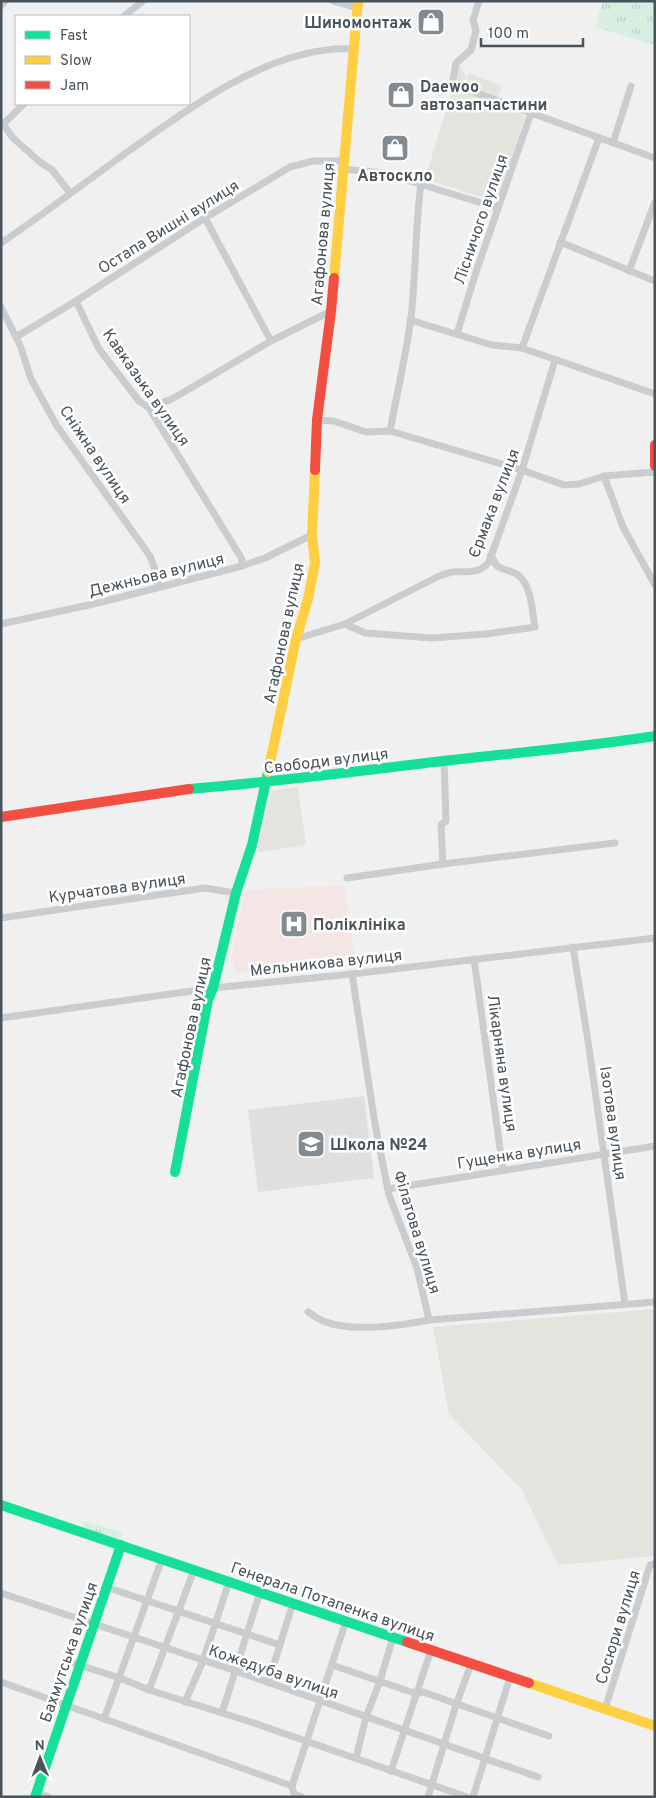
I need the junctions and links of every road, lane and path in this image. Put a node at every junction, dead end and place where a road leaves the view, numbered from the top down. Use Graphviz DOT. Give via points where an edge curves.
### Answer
graph roads {
  1 [pos="5,1"];
  2 [pos="143,1"];
  3 [pos="333,1"];
  4 [pos="479,1"];
  5 [pos="358,5"];
  6 [pos="1,6"];
  7 [pos="125,15"];
  8 [pos="353,49"];
  9 [pos="631,86"];
  10 [pos="23,105"];
  11 [pos="531,113"];
  12 [pos="599,138"];
  13 [pos="613,143"];
  14 [pos="655,158"];
  15 [pos="342,165"];
  16 [pos="421,184"];
  17 [pos="70,192"];
  18 [pos="655,202"];
  19 [pos="498,208"];
  20 [pos="205,218"];
  21 [pos="560,242"];
  22 [pos="1,243"];
  23 [pos="629,271"];
  24 [pos="655,281"];
  25 [pos="76,301"];
  26 [pos="1,306"];
  27 [pos="331,311"];
  28 [pos="410,320"];
  29 [pos="457,334"];
  30 [pos="16,337"];
  31 [pos="271,341"];
  32 [pos="522,348"];
  33 [pos="555,360"];
  34 [pos="655,394"];
  35 [pos="149,408"];
  36 [pos="317,420"];
  37 [pos="390,431"];
  38 [pos="655,445"];
  39 [pos="655,466"];
  40 [pos="522,470"];
  41 [pos="655,472"];
  42 [pos="604,476"];
  43 [pos="312,535"];
  44 [pos="491,555"];
  45 [pos="242,566"];
  46 [pos="655,585"];
  47 [pos="158,587"];
  48 [pos="1,624"];
  49 [pos="346,624"];
  50 [pos="296,639"];
  51 [pos="655,736"];
  52 [pos="444,761"];
  53 [pos="266,783"];
  54 [pos="1,817"];
  55 [pos="615,843"];
  56 [pos="443,864"];
  57 [pos="347,878"];
  58 [pos="236,893"];
  59 [pos="1,918"];
  60 [pos="655,938"];
  61 [pos="574,947"];
  62 [pos="474,960"];
  63 [pos="352,974"];
  64 [pos="213,988"];
  65 [pos="1,1018"];
  66 [pos="655,1146"];
  67 [pos="604,1154"];
  68 [pos="503,1170"];
  69 [pos="175,1172"];
  70 [pos="388,1189"];
  71 [pos="655,1302"];
  72 [pos="625,1304"];
  73 [pos="308,1312"];
  74 [pos="428,1320"];
  75 [pos="1,1505"];
  76 [pos="121,1545"];
  77 [pos="162,1559"];
  78 [pos="655,1564"];
  79 [pos="194,1570"];
  80 [pos="229,1582"];
  81 [pos="106,1587"];
  82 [pos="260,1592"];
  83 [pos="1,1593"];
  84 [pos="148,1601"];
  85 [pos="293,1604"];
  86 [pos="179,1611"];
  87 [pos="346,1621"];
  88 [pos="216,1623"];
  89 [pos="94,1624"];
  90 [pos="247,1635"];
  91 [pos="393,1637"];
  92 [pos="134,1638"];
  93 [pos="280,1645"];
  94 [pos="166,1648"];
  95 [pos="430,1650"];
  96 [pos="203,1661"];
  97 [pos="77,1664"];
  98 [pos="471,1664"];
  99 [pos="332,1665"];
  100 [pos="236,1671"];
  101 [pos="510,1677"];
  102 [pos="120,1678"];
  103 [pos="380,1681"];
  104 [pos="1,1682"];
  105 [pos="268,1683"];
  106 [pos="149,1690"];
  107 [pos="417,1694"];
  108 [pos="319,1701"];
  109 [pos="185,1702"];
  110 [pos="65,1705"];
  111 [pos="456,1705"];
  112 [pos="607,1706"];
  113 [pos="222,1713"];
  114 [pos="366,1717"];
  115 [pos="497,1718"];
  116 [pos="104,1719"];
  117 [pos="655,1726"];
  118 [pos="404,1731"];
  119 [pos="549,1736"];
  120 [pos="307,1742"];
  121 [pos="444,1745"];
  122 [pos="356,1758"];
  123 [pos="486,1760"];
  124 [pos="391,1771"];
  125 [pos="538,1777"];
  126 [pos="431,1785"];
  127 [pos="292,1786"];
  128 [pos="35,1795"];
  129 [pos="293,1795"];
  130 [pos="48,1797"];
  131 [pos="302,1797"];
  132 [pos="428,1797"];
  133 [pos="467,1797"];
  134 [pos="473,1797"];
  1 -- 6 [label="street"];
  2 -- 7 [label="street"];
  3 -- 5 [label="street"];
  4 -- 11 [label="street" via="473,20 476,31 471,50 456,62 452,84"];
  5 -- 8 [label="street, Агафонова вулиця"];
  8 -- 15 [label="street, Агафонова вулиця"];
  8 -- 17 [label="street" via="337,48 299,55 218,91"];
  9 -- 13 [label="street"];
  10 -- 17 [label="street" via="4,124 13,138 52,170"];
  11 -- 12 [label="street"];
  11 -- 19 [label="street, Лісничого вулиця"];
  12 -- 13 [label="street"];
  12 -- 21 [label="street"];
  13 -- 14 [label="street"];
  15 -- 16 [label="street, Остапа Вишні вулиця"];
  15 -- 20 [label="street, Остапа Вишні вулиця" via="313,161 290,167"];
  15 -- 27 [label="street, Агафонова вулиця"];
  16 -- 19 [label="street, Остапа Вишні вулиця"];
  16 -- 28 [label="street"];
  17 -- 22 [label="street"];
  18 -- 23 [label="street"];
  19 -- 29 [label="street, Лісничого вулиця"];
  20 -- 25 [label="street, Остапа Вишні вулиця"];
  20 -- 31 [label="street"];
  21 -- 23 [label="street"];
  21 -- 32 [label="street"];
  23 -- 24 [label="street"];
  25 -- 30 [label="street, Остапа Вишні вулиця"];
  25 -- 35 [label="street, Кавказька вулиця" via="99,349 139,401"];
  26 -- 30 [label="street, Сніжна вулиця"];
  27 -- 31 [label="street"];
  27 -- 36 [label="street, Агафонова вулиця"];
  28 -- 29 [label="street"];
  28 -- 37 [label="street"];
  29 -- 32 [label="street" via="492,345"];
  30 -- 47 [label="street, Сніжна вулиця" via="31,379 57,426 150,556"];
  31 -- 35 [label="street" via="172,399"];
  32 -- 33 [label="street"];
  33 -- 34 [label="street"];
  33 -- 40 [label="street, Єрмака вулиця"];
  35 -- 45 [label="street, Кавказька вулиця" via="242,560"];
  36 -- 37 [label="street" via="334,421 366,432"];
  36 -- 43 [label="street, Агафонова вулиця"];
  37 -- 40 [label="street"];
  38 -- 39 [label="street"];
  40 -- 42 [label="street" via="564,485"];
  40 -- 44 [label="street, Єрмака вулиця"];
  41 -- 42 [label="street"];
  42 -- 46 [label="street" via="623,527"];
  43 -- 45 [label="street, Дежньова вулиця"];
  43 -- 50 [label="street, Агафонова вулиця" via="315,563"];
  44 -- 49 [label="street, Єрмака вулиця" via="478,571 450,572 437,577"];
  44 -- 49 [label="street" via="497,566 514,572 525,583 535,627 432,638 365,633"];
  45 -- 47 [label="street, Дежньова вулиця"];
  47 -- 48 [label="street, Дежньова вулиця"];
  49 -- 50 [label="street, Єрмака вулиця"];
  50 -- 53 [label="street, Агафонова вулиця"];
  51 -- 52 [label="street, Свободи вулиця"];
  52 -- 53 [label="street, Свободи вулиця"];
  52 -- 56 [label="street" via="446,821 441,825"];
  53 -- 54 [label="street, Свободи вулиця" via="183,790"];
  53 -- 58 [label="street, Агафонова вулиця" via="252,845"];
  55 -- 56 [label="street"];
  56 -- 57 [label="street"];
  58 -- 59 [label="street, Курчатова вулиця" via="205,888"];
  58 -- 64 [label="street, Агафонова вулиця"];
  60 -- 61 [label="street, Мельникова вулиця"];
  61 -- 62 [label="street, Мельникова вулиця"];
  61 -- 67 [label="street, Ізотова вулиця"];
  62 -- 63 [label="street, Мельникова вулиця"];
  62 -- 68 [label="street, Лікарняна вулиця"];
  63 -- 64 [label="street, Мельникова вулиця"];
  63 -- 70 [label="street, Філатова вулиця"];
  64 -- 65 [label="street, Мельникова вулиця"];
  64 -- 69 [label="street, Агафонова вулиця"];
  66 -- 67 [label="street, Гущенка вулиця"];
  67 -- 68 [label="street, Гущенка вулиця"];
  67 -- 72 [label="street, Ізотова вулиця"];
  68 -- 70 [label="street, Гущенка вулиця"];
  70 -- 74 [label="street, Філатова вулиця" via="417,1268"];
  71 -- 72 [label="street"];
  72 -- 74 [label="street"];
  73 -- 74 [label="street" via="321,1321 349,1327 398,1327"];
  75 -- 76 [label="street, Генерала Потапенка вулиця"];
  76 -- 77 [label="street, Генерала Потапенка вулиця"];
  76 -- 81 [label="street, Бахмутська вулиця"];
  77 -- 79 [label="street, Генерала Потапенка вулиця"];
  77 -- 84 [label="street"];
  78 -- 112 [label="street, Сосюри вулиця" via="650,1564"];
  79 -- 80 [label="street, Генерала Потапенка вулиця"];
  79 -- 86 [label="street"];
  80 -- 82 [label="street, Генерала Потапенка вулиця"];
  80 -- 88 [label="street"];
  81 -- 84 [label="street, Кожедуба вулиця"];
  81 -- 89 [label="street, Бахмутська вулиця"];
  82 -- 85 [label="street, Генерала Потапенка вулиця"];
  82 -- 90 [label="street"];
  83 -- 89 [label="street, Кожедуба вулиця"];
  84 -- 86 [label="street, Кожедуба вулиця"];
  84 -- 92 [label="street"];
  85 -- 87 [label="street, Генерала Потапенка вулиця"];
  85 -- 93 [label="street"];
  86 -- 88 [label="street, Кожедуба вулиця"];
  86 -- 94 [label="street"];
  87 -- 91 [label="street, Генерала Потапенка вулиця"];
  87 -- 99 [label="street"];
  88 -- 90 [label="street, Кожедуба вулиця"];
  88 -- 96 [label="street"];
  89 -- 92 [label="street, Кожедуба вулиця"];
  89 -- 97 [label="street, Бахмутська вулиця"];
  90 -- 93 [label="street, Кожедуба вулиця"];
  90 -- 100 [label="street"];
  91 -- 95 [label="street, Генерала Потапенка вулиця"];
  91 -- 103 [label="street"];
  92 -- 94 [label="street, Кожедуба вулиця"];
  92 -- 102 [label="street"];
  93 -- 105 [label="street"];
  94 -- 96 [label="street, Кожедуба вулиця"];
  94 -- 106 [label="street"];
  95 -- 98 [label="street, Генерала Потапенка вулиця"];
  95 -- 107 [label="street"];
  96 -- 100 [label="street, Кожедуба вулиця"];
  96 -- 109 [label="street"];
  97 -- 102 [label="street"];
  97 -- 110 [label="street, Бахмутська вулиця"];
  98 -- 101 [label="street, Генерала Потапенка вулиця"];
  98 -- 111 [label="street"];
  99 -- 103 [label="street, Кожедуба вулиця"];
  99 -- 108 [label="street"];
  100 -- 105 [label="street, Кожедуба вулиця"];
  100 -- 113 [label="street"];
  101 -- 112 [label="street, Генерала Потапенка вулиця"];
  101 -- 115 [label="street"];
  102 -- 106 [label="street"];
  102 -- 116 [label="street"];
  103 -- 107 [label="street, Кожедуба вулиця"];
  103 -- 114 [label="street"];
  104 -- 110 [label="street"];
  105 -- 108 [label="street, Кожедуба вулиця"];
  106 -- 109 [label="street"];
  107 -- 111 [label="street, Кожедуба вулиця" via="423,1692"];
  107 -- 118 [label="street"];
  108 -- 114 [label="street, Кожедуба вулиця"];
  108 -- 120 [label="street"];
  109 -- 113 [label="street"];
  110 -- 116 [label="street"];
  110 -- 128 [label="street, Бахмутська вулиця"];
  111 -- 115 [label="street, Кожедуба вулиця"];
  111 -- 121 [label="street"];
  112 -- 117 [label="street, Генерала Потапенка вулиця"];
  113 -- 120 [label="street"];
  114 -- 118 [label="street, Кожедуба вулиця"];
  114 -- 122 [label="street"];
  115 -- 119 [label="street, Кожедуба вулиця"];
  115 -- 123 [label="street"];
  116 -- 127 [label="street"];
  118 -- 121 [label="street, Кожедуба вулиця"];
  118 -- 124 [label="street"];
  120 -- 122 [label="street"];
  120 -- 127 [label="street"];
  121 -- 123 [label="street, Кожедуба вулиця"];
  121 -- 126 [label="street"];
  122 -- 124 [label="street"];
  123 -- 125 [label="street, Кожедуба вулиця"];
  123 -- 134 [label="street"];
  124 -- 126 [label="street"];
  126 -- 132 [label="street"];
  126 -- 133 [label="street"];
  127 -- 129 [label="street"];
  128 -- 130 [label="street"];
  129 -- 131 [label="street"];
}
